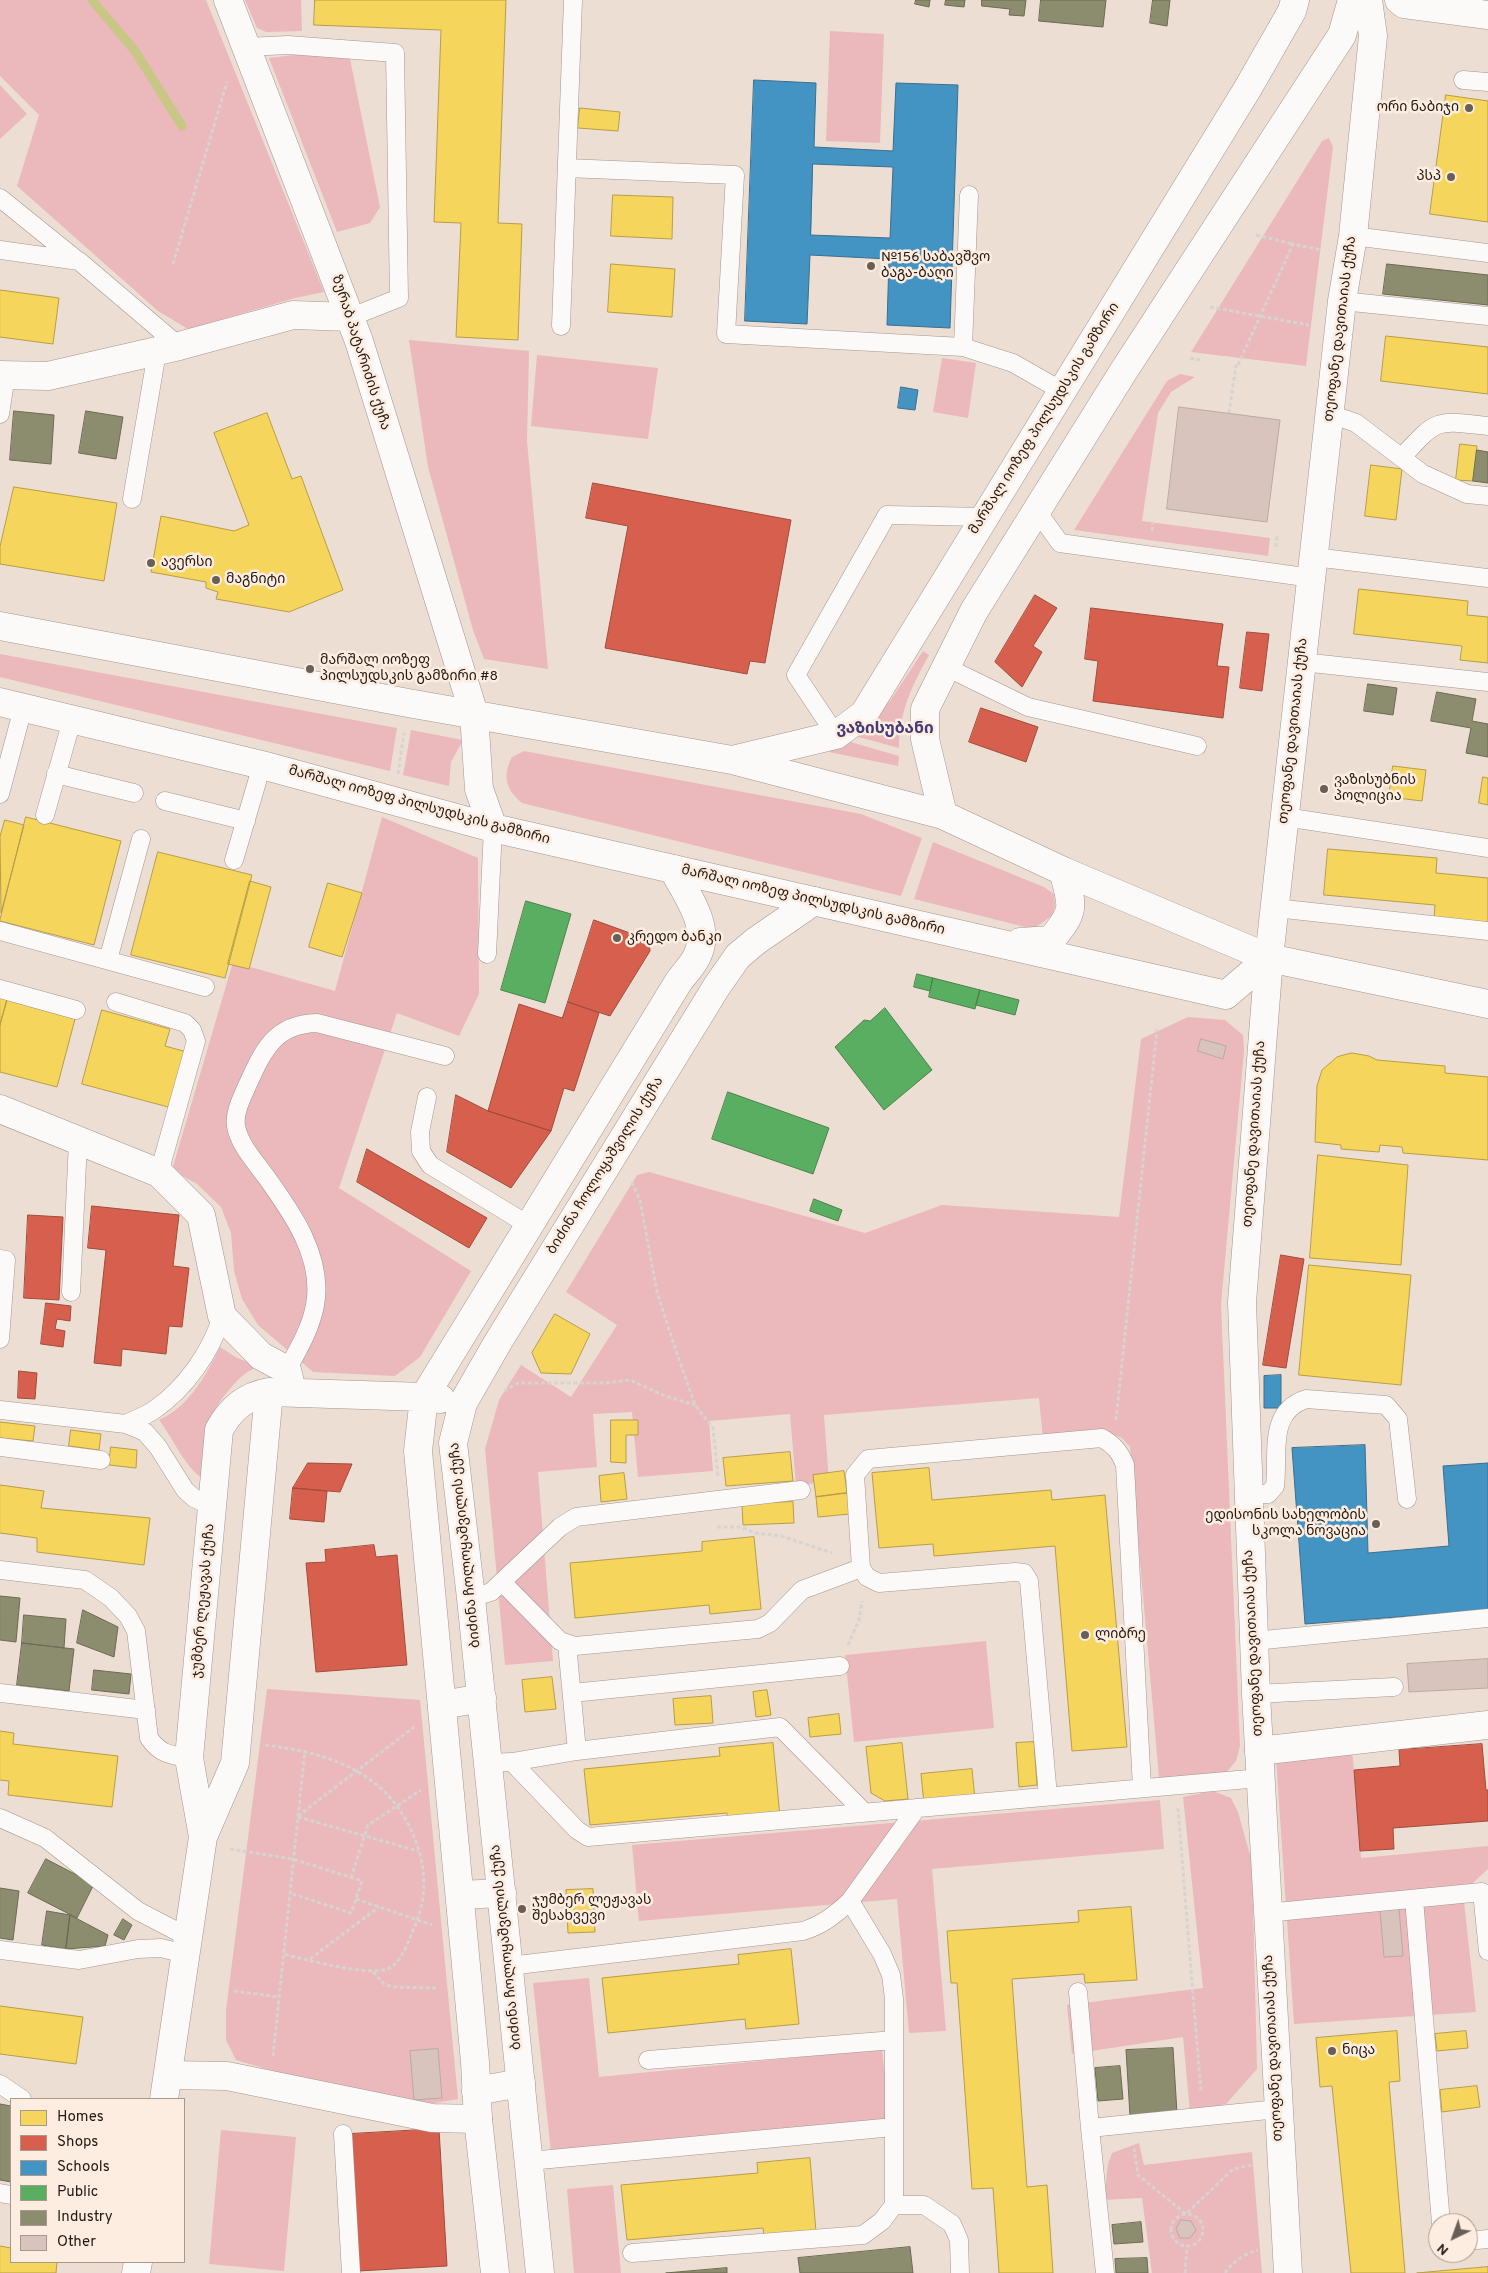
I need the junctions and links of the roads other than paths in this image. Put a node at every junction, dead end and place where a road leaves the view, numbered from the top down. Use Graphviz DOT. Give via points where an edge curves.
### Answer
graph roads {
  1 [pos="228,0"];
  2 [pos="573,0"];
  3 [pos="1295,0"];
  4 [pos="1352,0"];
  5 [pos="1368,0"];
  6 [pos="1399,0"];
  7 [pos="1478,9"];
  8 [pos="247,47"];
  9 [pos="1463,80"];
  10 [pos="1488,82"];
  11 [pos="567,168"];
  12 [pos="969,195"];
  13 [pos="0,198"];
  14 [pos="1353,236"];
  15 [pos="0,250"];
  16 [pos="1488,253"];
  17 [pos="79,261"];
  18 [pos="1342,301"];
  19 [pos="1488,316"];
  20 [pos="351,317"];
  21 [pos="561,326"];
  22 [pos="963,346"];
  23 [pos="168,349"];
  24 [pos="3,375"];
  25 [pos="1062,391"];
  26 [pos="0,414"];
  27 [pos="1330,414"];
  28 [pos="1488,426"];
  29 [pos="1402,457"];
  30 [pos="1488,496"];
  31 [pos="132,499"];
  32 [pos="1037,510"];
  33 [pos="985,517"];
  34 [pos="1313,567"];
  35 [pos="1488,578"];
  36 [pos="0,626"];
  37 [pos="1302,662"];
  38 [pos="946,667"];
  39 [pos="1488,682"];
  40 [pos="12,705"];
  41 [pos="474,714"];
  42 [pos="72,720"];
  43 [pos="836,735"];
  44 [pos="1197,746"];
  45 [pos="732,760"];
  46 [pos="262,765"];
  47 [pos="56,774"];
  48 [pos="134,793"];
  49 [pos="0,794"];
  50 [pos="165,801"];
  51 [pos="45,815"];
  52 [pos="943,815"];
  53 [pos="1285,817"];
  54 [pos="246,821"];
  55 [pos="493,828"];
  56 [pos="141,840"];
  57 [pos="1488,848"];
  58 [pos="234,860"];
  59 [pos="673,869"];
  60 [pos="1063,871"];
  61 [pos="814,901"];
  62 [pos="1275,908"];
  63 [pos="0,931"];
  64 [pos="1488,931"];
  65 [pos="998,943"];
  66 [pos="487,954"];
  67 [pos="1269,958"];
  68 [pos="108,960"];
  69 [pos="205,987"];
  70 [pos="0,989"];
  71 [pos="116,1002"];
  72 [pos="1488,1004"];
  73 [pos="76,1010"];
  74 [pos="445,1056"];
  75 [pos="427,1098"];
  76 [pos="0,1109"];
  77 [pos="78,1141"];
  78 [pos="158,1174"];
  79 [pos="530,1226"];
  80 [pos="0,1259"];
  81 [pos="71,1292"];
  82 [pos="222,1316"];
  83 [pos="0,1339"];
  84 [pos="282,1384"];
  85 [pos="424,1397"];
  86 [pos="463,1403"];
  87 [pos="0,1410"];
  88 [pos="126,1424"];
  89 [pos="0,1447"];
  90 [pos="101,1460"];
  91 [pos="801,1490"];
  92 [pos="1248,1494"];
  93 [pos="1407,1499"];
  94 [pos="213,1507"];
  95 [pos="0,1570"];
  96 [pos="861,1572"];
  97 [pos="503,1583"];
  98 [pos="472,1598"];
  99 [pos="1488,1618"];
  100 [pos="1254,1641"];
  101 [pos="566,1644"];
  102 [pos="840,1666"];
  103 [pos="1394,1687"];
  104 [pos="0,1693"];
  105 [pos="572,1693"];
  106 [pos="1256,1694"];
  107 [pos="482,1698"];
  108 [pos="442,1705"];
  109 [pos="146,1710"];
  110 [pos="1488,1725"];
  111 [pos="577,1751"];
  112 [pos="1259,1751"];
  113 [pos="189,1758"];
  114 [pos="500,1762"];
  115 [pos="1260,1778"];
  116 [pos="1142,1788"];
  117 [pos="1048,1796"];
  118 [pos="917,1808"];
  119 [pos="864,1812"];
  120 [pos="0,1818"];
  121 [pos="202,1841"];
  122 [pos="1485,1887"];
  123 [pos="502,1893"];
  124 [pos="460,1895"];
  125 [pos="1414,1899"];
  126 [pos="850,1901"];
  127 [pos="1266,1913"];
  128 [pos="187,1946"];
  129 [pos="0,1950"];
  130 [pos="1488,1951"];
  131 [pos="509,1966"];
  132 [pos="1078,1992"];
  133 [pos="894,2040"];
  134 [pos="648,2060"];
  135 [pos="521,2083"];
  136 [pos="0,2084"];
  137 [pos="166,2087"];
  138 [pos="476,2091"];
  139 [pos="21,2098"];
  140 [pos="1278,2109"];
  141 [pos="478,2120"];
  142 [pos="894,2127"];
  143 [pos="1090,2128"];
  144 [pos="343,2134"];
  145 [pos="529,2161"];
  146 [pos="894,2205"];
  147 [pos="1440,2213"];
  148 [pos="632,2253"];
  149 [pos="351,2273"];
  150 [pos="495,2273"];
  151 [pos="540,2273"];
  152 [pos="960,2273"];
  153 [pos="1105,2273"];
  154 [pos="1288,2273"];
  1 -- 8 [label="main road, ზურაბ პატარიძის ქუჩა"];
  2 -- 11 [label="lane"];
  3 -- 25 [label="main road, მარშალ იოზეფ პილსუდსკის გამზირი" via="1292,11 1248,88"];
  4 -- 32 [label="main road" via="1342,35"];
  5 -- 14 [label="main road, თეოფანე დავითაიას ქუჩა" via="1373,36"];
  6 -- 7 [label="main road" via="1404,4"];
  8 -- 20 [label="main road, ზურაბ პატარიძის ქუჩა"];
  8 -- 20 [label="lane" via="288,44 395,53 399,298"];
  9 -- 10 [label="lane"];
  11 -- 21 [label="lane"];
  11 -- 22 [label="lane" via="735,175 726,334"];
  12 -- 22 [label="lane"];
  13 -- 17 [label="lane"];
  14 -- 16 [label="lane"];
  14 -- 18 [label="main road, თეოფანე დავითაიას ქუჩა"];
  15 -- 17 [label="lane"];
  17 -- 23 [label="lane"];
  18 -- 19 [label="lane"];
  18 -- 27 [label="main road, თეოფანე დავითაიას ქუჩა"];
  20 -- 23 [label="main road" via="293,315"];
  20 -- 41 [label="main road, ზურაბ პატარიძის ქუჩა"];
  22 -- 25 [label="lane" via="1014,363"];
  23 -- 24 [label="main road" via="48,376"];
  23 -- 31 [label="lane"];
  24 -- 26 [label="lane"];
  25 -- 33 [label="main road, მარშალ იოზეფ პილსუდსკის გამზირი"];
  27 -- 29 [label="lane" via="1356,423"];
  27 -- 34 [label="main road, თეოფანე დავითაიას ქუჩა"];
  28 -- 29 [label="lane" via="1446,422 1428,429"];
  29 -- 30 [label="lane" via="1423,474 1467,494"];
  32 -- 34 [label="lane" via="1060,543"];
  32 -- 38 [label="main road" via="974,611"];
  33 -- 43 [label="main road, მარშალ იოზეფ პილსუდსკის გამზირი" via="864,714"];
  33 -- 43 [label="lane" via="887,514 796,675"];
  34 -- 35 [label="lane"];
  34 -- 37 [label="main road, თეოფანე დავითაიას ქუჩა"];
  36 -- 41 [label="main road, მარშალ იოზეფ პილსუდსკის გამზირი"];
  37 -- 39 [label="lane"];
  37 -- 53 [label="main road, თეოფანე დავითაიას ქუჩა"];
  38 -- 44 [label="lane" via="1028,707"];
  38 -- 52 [label="main road" via="925,709 925,738"];
  40 -- 42 [label="main road, მარშალ იოზეფ პილსუდსკის გამზირი"];
  40 -- 49 [label="lane"];
  41 -- 45 [label="main road, მარშალ იოზეფ პილსუდსკის გამზირი"];
  41 -- 55 [label="main road, ზურაბ პატარიძის ქუჩა" via="479,789"];
  42 -- 46 [label="main road, მარშალ იოზეფ პილსუდსკის გამზირი"];
  42 -- 47 [label="lane"];
  43 -- 45 [label="main road, მარშალ იოზეფ პილსუდსკის გამზირი"];
  45 -- 52 [label="main road, მარშალ იოზეფ პილსუდსკის გამზირი"];
  46 -- 54 [label="lane"];
  46 -- 55 [label="main road, მარშალ იოზეფ პილსუდსკის გამზირი"];
  47 -- 48 [label="lane"];
  47 -- 51 [label="lane"];
  50 -- 54 [label="lane"];
  52 -- 60 [label="main road, მარშალ იოზეფ პილსუდსკის გამზირი"];
  53 -- 57 [label="lane"];
  53 -- 62 [label="main road, თეოფანე დავითაიას ქუჩა"];
  54 -- 58 [label="lane"];
  55 -- 59 [label="main road, მარშალ იოზეფ პილსუდსკის გამზირი"];
  55 -- 66 [label="lane"];
  56 -- 68 [label="lane"];
  59 -- 61 [label="main road, მარშალ იოზეფ პილსუდსკის გამზირი"];
  59 -- 79 [label="main road" via="698,917 702,935 698,955"];
  60 -- 65 [label="main road" via="1071,899 1068,919 1051,940"];
  60 -- 67 [label="main road, მარშალ იოზეფ პილსუდსკის გამზირი"];
  61 -- 65 [label="main road, მარშალ იოზეფ პილსუდსკის გამზირი"];
  61 -- 86 [label="main road, ბიძინა ჩოლოყაშვილის ქუჩა" via="738,956 717,986"];
  62 -- 64 [label="lane"];
  62 -- 67 [label="main road, თეოფანე დავითაიას ქუჩა"];
  63 -- 68 [label="lane"];
  65 -- 67 [label="main road, მარშალ იოზეფ პილსუდსკის გამზირი" via="1226,995"];
  67 -- 72 [label="main road"];
  67 -- 92 [label="main road, თეოფანე დავითაიას ქუჩა" via="1242,1302"];
  68 -- 69 [label="lane"];
  70 -- 73 [label="lane"];
  71 -- 78 [label="lane" via="185,1023 192,1030 196,1042"];
  74 -- 84 [label="lane" via="317,1023 299,1024 284,1030 260,1057 238,1107 235,1125 242,1142 296,1219 306,1241 316,1286 315,1304 304,1338"];
  75 -- 79 [label="lane" via="420,1132 421,1151 430,1165"];
  76 -- 77 [label="main road"];
  77 -- 78 [label="main road"];
  77 -- 81 [label="lane"];
  78 -- 82 [label="main road" via="201,1215"];
  79 -- 85 [label="main road"];
  80 -- 83 [label="lane" via="6,1260"];
  82 -- 84 [label="main road" via="261,1356"];
  82 -- 88 [label="lane" via="215,1340 171,1396 153,1411"];
  84 -- 85 [label="main road, ჯუმბერ ლეჟავას ქუჩა"];
  84 -- 94 [label="main road, ჯუმბერ ლეჟავას ქუჩა" via="253,1394 238,1404 219,1430"];
  84 -- 121 [label="main road, ჯუმბერ ლეჟავას ქუჩა" via="235,1763"];
  85 -- 86 [label="main road, ჯუმბერ ლეჟავას ქუჩა"];
  85 -- 108 [label="main road" via="418,1451"];
  86 -- 98 [label="main road, ბიძინა ჩოლოყაშვილის ქუჩა" via="453,1443"];
  87 -- 88 [label="lane"];
  88 -- 94 [label="lane" via="145,1432 185,1490"];
  89 -- 90 [label="lane"];
  91 -- 97 [label="lane" via="576,1516 560,1527"];
  92 -- 93 [label="lane" via="1268,1494 1275,1486 1276,1441 1284,1414 1294,1403 1306,1399 1386,1405 1398,1419"];
  92 -- 100 [label="main road, თეოფანე დავითაიას ქუჩა"];
  94 -- 113 [label="main road, ჯუმბერ ლეჟავას ქუჩა"];
  95 -- 109 [label="lane" via="85,1580 112,1598 136,1631"];
  96 -- 101 [label="lane" via="802,1590 770,1623 758,1629 575,1646"];
  96 -- 116 [label="lane" via="855,1475 868,1459 1102,1438 1114,1445 1125,1465"];
  96 -- 117 [label="lane" via="879,1583 1024,1573 1029,1581"];
  97 -- 98 [label="lane" via="491,1592"];
  97 -- 101 [label="lane"];
  98 -- 107 [label="main road, ბიძინა ჩოლოყაშვილის ქუჩა"];
  99 -- 100 [label="lane"];
  100 -- 106 [label="main road, თეოფანე დავითაიას ქუჩა"];
  101 -- 105 [label="lane"];
  102 -- 105 [label="lane"];
  103 -- 106 [label="lane"];
  104 -- 109 [label="lane"];
  105 -- 111 [label="lane"];
  106 -- 112 [label="main road, თეოფანე დავითაიას ქუჩა"];
  107 -- 108 [label="main road"];
  107 -- 114 [label="main road, ბიძინა ჩოლოყაშვილის ქუჩა"];
  108 -- 124 [label="main road"];
  109 -- 113 [label="lane" via="149,1738 157,1750"];
  110 -- 112 [label="main road"];
  111 -- 114 [label="lane"];
  111 -- 119 [label="lane" via="780,1727"];
  112 -- 115 [label="main road, თეოფანე დავითაიას ქუჩა"];
  113 -- 121 [label="main road, ჯუმბერ ლეჟავას ქუჩა"];
  114 -- 119 [label="lane" via="588,1837"];
  114 -- 123 [label="main road, ბიძინა ჩოლოყაშვილის ქუჩა"];
  115 -- 116 [label="lane"];
  115 -- 127 [label="main road, თეოფანე დავითაიას ქუჩა"];
  116 -- 117 [label="lane"];
  117 -- 118 [label="lane"];
  118 -- 119 [label="lane"];
  118 -- 126 [label="lane"];
  120 -- 128 [label="lane" via="45,1838"];
  121 -- 128 [label="main road, ჯუმბერ ლეჟავას ქუჩა"];
  122 -- 125 [label="lane"];
  122 -- 130 [label="lane"];
  123 -- 124 [label="main road"];
  123 -- 131 [label="main road, ბიძინა ჩოლოყაშვილის ქუჩა"];
  124 -- 138 [label="main road"];
  125 -- 127 [label="lane"];
  125 -- 147 [label="lane"];
  126 -- 131 [label="lane" via="833,1917 803,1931"];
  126 -- 133 [label="lane" via="891,1975"];
  127 -- 140 [label="main road, თეოფანე დავითაიას ქუჩა"];
  128 -- 129 [label="lane" via="147,1948 79,1960"];
  128 -- 137 [label="main road, ჯუმბერ ლეჟავას ქუჩა"];
  131 -- 135 [label="main road, ბიძინა ჩოლოყაშვილის ქუჩა"];
  132 -- 143 [label="lane"];
  133 -- 134 [label="lane"];
  133 -- 142 [label="lane"];
  135 -- 138 [label="main road"];
  135 -- 145 [label="main road, ბიძინა ჩოლოყაშვილის ქუჩა"];
  136 -- 139 [label="lane"];
  137 -- 141 [label="main road" via="227,2076 432,2118"];
  138 -- 141 [label="main road"];
  140 -- 143 [label="lane"];
  140 -- 154 [label="main road, თეოფანე დავითაიას ქუჩა"];
  141 -- 150 [label="main road"];
  142 -- 145 [label="lane"];
  142 -- 146 [label="lane"];
  143 -- 153 [label="lane"];
  144 -- 149 [label="lane"];
  145 -- 151 [label="main road, ბიძინა ჩოლოყაშვილის ქუჩა"];
  146 -- 148 [label="lane" via="882,2221 863,2235"];
  146 -- 152 [label="lane" via="924,2205 952,2224 959,2240"];
}
